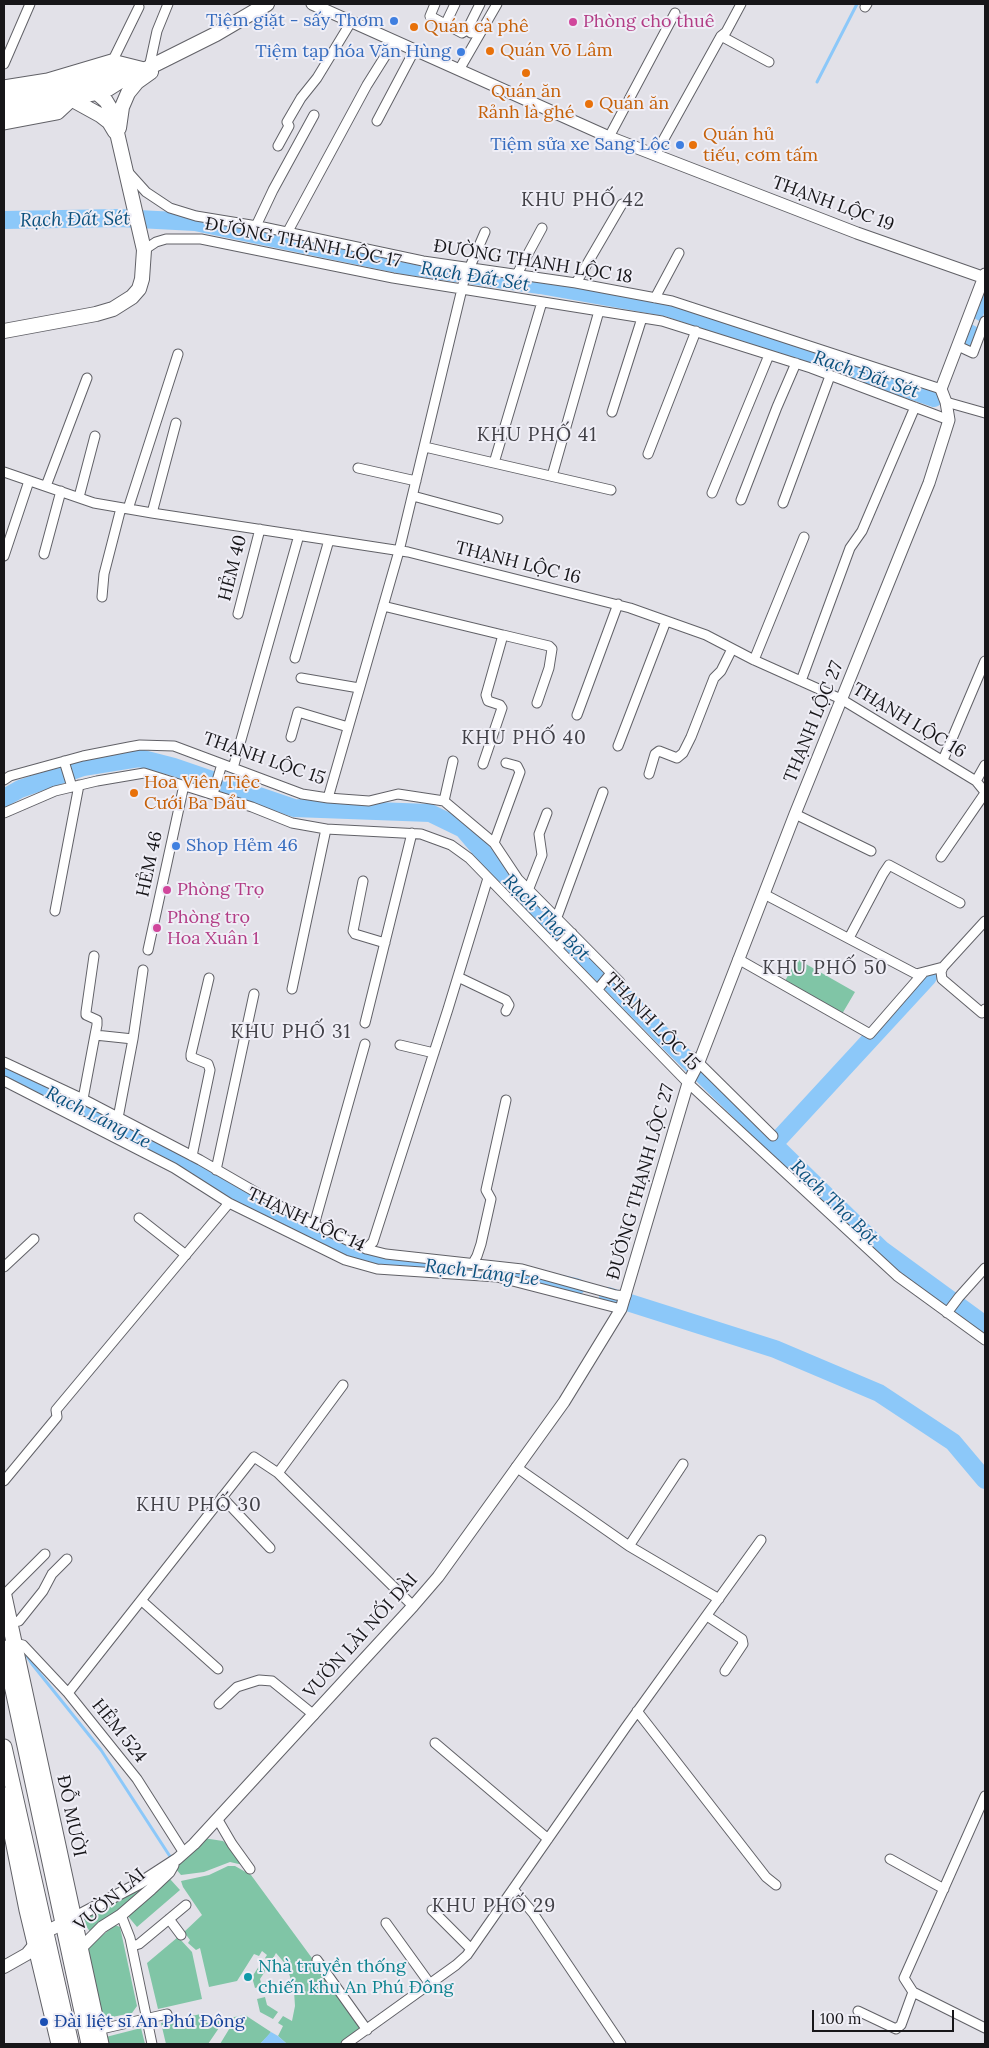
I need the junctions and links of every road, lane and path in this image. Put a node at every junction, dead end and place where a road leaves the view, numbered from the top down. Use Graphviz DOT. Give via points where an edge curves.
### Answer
graph roads {
  1 [pos="30,4"];
  2 [pos="168,4"];
  3 [pos="267,4"];
  4 [pos="312,4"];
  5 [pos="435,4"];
  6 [pos="455,4"];
  7 [pos="480,4"];
  8 [pos="497,4"];
  9 [pos="742,4"];
  10 [pos="139,7"];
  11 [pos="675,13"];
  12 [pos="351,22"];
  13 [pos="445,25"];
  14 [pos="467,30"];
  15 [pos="721,36"];
  16 [pos="478,37"];
  17 [pos="394,42"];
  18 [pos="414,51"];
  19 [pos="112,62"];
  20 [pos="162,62"];
  21 [pos="769,62"];
  22 [pos="4,64"];
  23 [pos="459,70"];
  24 [pos="141,71"];
  25 [pos="4,88"];
  26 [pos="74,92"];
  27 [pos="97,93"];
  28 [pos="4,100"];
  29 [pos="26,102"];
  30 [pos="4,111"];
  31 [pos="314,115"];
  32 [pos="4,122"];
  33 [pos="377,122"];
  34 [pos="118,137"];
  35 [pos="608,137"];
  36 [pos="278,146"];
  37 [pos="655,155"];
  38 [pos="126,171"];
  39 [pos="622,204"];
  40 [pos="256,226"];
  41 [pos="542,228"];
  42 [pos="485,232"];
  43 [pos="286,233"];
  44 [pos="144,250"];
  45 [pos="679,253"];
  46 [pos="468,269"];
  47 [pos="516,276"];
  48 [pos="985,276"];
  49 [pos="576,283"];
  50 [pos="464,287"];
  51 [pos="655,298"];
  52 [pos="542,302"];
  53 [pos="599,311"];
  54 [pos="642,318"];
  55 [pos="969,320"];
  56 [pos="985,325"];
  57 [pos="4,331"];
  58 [pos="696,331"];
  59 [pos="958,346"];
  60 [pos="178,354"];
  61 [pos="769,355"];
  62 [pos="796,364"];
  63 [pos="830,376"];
  64 [pos="86,378"];
  65 [pos="941,389"];
  66 [pos="946,402"];
  67 [pos="914,407"];
  68 [pos="612,412"];
  69 [pos="985,413"];
  70 [pos="949,420"];
  71 [pos="176,423"];
  72 [pos="96,436"];
  73 [pos="425,447"];
  74 [pos="648,454"];
  75 [pos="494,463"];
  76 [pos="358,468"];
  77 [pos="4,472"];
  78 [pos="552,476"];
  79 [pos="29,480"];
  80 [pos="416,480"];
  81 [pos="46,486"];
  82 [pos="611,490"];
  83 [pos="61,491"];
  84 [pos="712,493"];
  85 [pos="412,496"];
  86 [pos="78,497"];
  87 [pos="741,500"];
  88 [pos="783,503"];
  89 [pos="125,509"];
  90 [pos="152,513"];
  91 [pos="498,519"];
  92 [pos="260,529"];
  93 [pos="299,535"];
  94 [pos="804,537"];
  95 [pos="329,540"];
  96 [pos="399,550"];
  97 [pos="44,554"];
  98 [pos="4,556"];
  99 [pos="102,597"];
  100 [pos="618,604"];
  101 [pos="383,606"];
  102 [pos="238,614"];
  103 [pos="666,621"];
  104 [pos="503,635"];
  105 [pos="732,648"];
  106 [pos="295,658"];
  107 [pos="754,660"];
  108 [pos="985,661"];
  109 [pos="301,678"];
  110 [pos="801,681"];
  111 [pos="359,688"];
  112 [pos="841,699"];
  113 [pos="538,702"];
  114 [pos="578,715"];
  115 [pos="348,727"];
  116 [pos="291,737"];
  117 [pos="618,746"];
  118 [pos="943,760"];
  119 [pos="453,761"];
  120 [pos="64,762"];
  121 [pos="506,762"];
  122 [pos="222,764"];
  123 [pos="483,764"];
  124 [pos="985,765"];
  125 [pos="233,768"];
  126 [pos="649,774"];
  127 [pos="4,780"];
  128 [pos="976,781"];
  129 [pos="184,785"];
  130 [pos="75,786"];
  131 [pos="603,792"];
  132 [pos="985,792"];
  133 [pos="213,794"];
  134 [pos="328,798"];
  135 [pos="444,801"];
  136 [pos="4,813"];
  137 [pos="547,813"];
  138 [pos="795,814"];
  139 [pos="326,830"];
  140 [pos="412,833"];
  141 [pos="494,844"];
  142 [pos="871,851"];
  143 [pos="941,857"];
  144 [pos="488,878"];
  145 [pos="363,881"];
  146 [pos="529,888"];
  147 [pos="764,894"];
  148 [pos="960,904"];
  149 [pos="55,911"];
  150 [pos="557,918"];
  151 [pos="985,920"];
  152 [pos="572,933"];
  153 [pos="849,938"];
  154 [pos="385,943"];
  155 [pos="557,948"];
  156 [pos="148,950"];
  157 [pos="94,956"];
  158 [pos="738,959"];
  159 [pos="943,967"];
  160 [pos="143,970"];
  161 [pos="924,972"];
  162 [pos="611,973"];
  163 [pos="458,977"];
  164 [pos="209,978"];
  165 [pos="620,982"];
  166 [pos="292,989"];
  167 [pos="598,989"];
  168 [pos="254,994"];
  169 [pos="506,1010"];
  170 [pos="984,1013"];
  171 [pos="365,1023"];
  172 [pos="94,1034"];
  173 [pos="133,1039"];
  174 [pos="365,1044"];
  175 [pos="400,1044"];
  176 [pos="434,1053"];
  177 [pos="696,1061"];
  178 [pos="4,1062"];
  179 [pos="690,1080"];
  180 [pos="4,1081"];
  181 [pos="83,1099"];
  182 [pos="506,1100"];
  183 [pos="118,1118"];
  184 [pos="773,1136"];
  185 [pos="192,1156"];
  186 [pos="216,1170"];
  187 [pos="229,1203"];
  188 [pos="139,1218"];
  189 [pos="304,1220"];
  190 [pos="314,1225"];
  191 [pos="295,1236"];
  192 [pos="34,1239"];
  193 [pos="366,1249"];
  194 [pos="186,1255"];
  195 [pos="473,1263"];
  196 [pos="4,1267"];
  197 [pos="985,1268"];
  198 [pos="624,1301"];
  199 [pos="949,1311"];
  200 [pos="985,1340"];
  201 [pos="343,1385"];
  202 [pos="683,1464"];
  203 [pos="516,1467"];
  204 [pos="278,1473"];
  205 [pos="4,1481"];
  206 [pos="222,1498"];
  207 [pos="761,1540"];
  208 [pos="629,1546"];
  209 [pos="270,1548"];
  210 [pos="45,1554"];
  211 [pos="67,1559"];
  212 [pos="4,1596"];
  213 [pos="719,1599"];
  214 [pos="142,1601"];
  215 [pos="413,1606"];
  216 [pos="707,1616"];
  217 [pos="10,1622"];
  218 [pos="9,1646"];
  219 [pos="218,1669"];
  220 [pos="725,1671"];
  221 [pos="68,1693"];
  222 [pos="219,1704"];
  223 [pos="637,1711"];
  224 [pos="314,1714"];
  225 [pos="435,1743"];
  226 [pos="4,1746"];
  227 [pos="4,1795"];
  228 [pos="985,1796"];
  229 [pos="218,1820"];
  230 [pos="548,1839"];
  231 [pos="180,1856"];
  232 [pos="890,1859"];
  233 [pos="250,1869"];
  234 [pos="776,1885"];
  235 [pos="513,1889"];
  236 [pos="944,1889"];
  237 [pos="186,1904"];
  238 [pos="432,1910"];
  239 [pos="121,1915"];
  240 [pos="169,1919"];
  241 [pos="67,1921"];
  242 [pos="386,1923"];
  243 [pos="182,1935"];
  244 [pos="132,1946"];
  245 [pos="39,1947"];
  246 [pos="74,1948"];
  247 [pos="471,1949"];
  248 [pos="317,1960"];
  249 [pos="4,1967"];
  250 [pos="430,1984"];
  251 [pos="913,1992"];
  252 [pos="858,2011"];
  253 [pos="167,2014"];
  254 [pos="146,2019"];
  255 [pos="985,2028"];
  256 [pos="367,2030"];
  257 [pos="99,2037"];
  258 [pos="59,2044"];
  259 [pos="71,2044"];
  260 [pos="88,2044"];
  261 [pos="152,2044"];
  262 [pos="346,2044"];
  263 [pos="621,2044"];
  1 -- 22 [label="street"];
  2 -- 24 [label="street"];
  3 -- 20 [label="main road"];
  4 -- 12 [label="street, THẠNH LỘC 19"];
  5 -- 13 [label="street" via="430,16"];
  6 -- 13 [label="street"];
  7 -- 14 [label="street"];
  8 -- 16 [label="street"];
  9 -- 15 [label="street"];
  10 -- 19 [label="street"];
  11 -- 35 [label="street"];
  12 -- 17 [label="street, THẠNH LỘC 19"];
  12 -- 36 [label="street" via="301,98"];
  13 -- 14 [label="street" via="462,33"];
  14 -- 16 [label="street"];
  15 -- 21 [label="street"];
  15 -- 37 [label="street"];
  16 -- 23 [label="street"];
  17 -- 18 [label="street, THẠNH LỘC 19"];
  17 -- 43 [label="street"];
  18 -- 23 [label="street, THẠNH LỘC 19"];
  18 -- 33 [label="street"];
  19 -- 24 [label="highway"];
  19 -- 25 [label="highway" via="48,81"];
  20 -- 24 [label="main road"];
  20 -- 34 [label="main road" via="128,93 122,107"];
  23 -- 35 [label="street, THẠNH LỘC 19"];
  24 -- 26 [label="main road" via="104,77"];
  24 -- 27 [label="main road"];
  26 -- 27 [label="main road"];
  26 -- 29 [label="main road"];
  26 -- 32 [label="highway" via="58,112"];
  26 -- 34 [label="main road" via="109,122"];
  27 -- 34 [label="main road" via="112,111"];
  28 -- 29 [label="main road"];
  29 -- 30 [label="main road"];
  31 -- 40 [label="street"];
  34 -- 38 [label="main road"];
  35 -- 37 [label="street, THẠNH LỘC 19"];
  37 -- 48 [label="street, THẠNH LỘC 19" via="857,233"];
  38 -- 40 [label="street, ĐƯỜNG THẠNH LỘC 18" via="146,192 170,208 196,216"];
  38 -- 44 [label="main road"];
  39 -- 49 [label="street"];
  40 -- 43 [label="street, ĐƯỜNG THẠNH LỘC 18"];
  41 -- 47 [label="street"];
  42 -- 46 [label="street"];
  43 -- 46 [label="street, ĐƯỜNG THẠNH LỘC 18"];
  44 -- 50 [label="street, ĐƯỜNG THẠNH LỘC 17" via="166,239 201,239 393,278"];
  44 -- 57 [label="main road" via="139,289 122,304 96,314"];
  45 -- 51 [label="street"];
  46 -- 47 [label="street, ĐƯỜNG THẠNH LỘC 18"];
  46 -- 50 [label="street"];
  47 -- 49 [label="street, ĐƯỜNG THẠNH LỘC 18"];
  48 -- 55 [label="street"];
  49 -- 51 [label="street, ĐƯỜNG THẠNH LỘC 18"];
  50 -- 52 [label="street, ĐƯỜNG THẠNH LỘC 17"];
  50 -- 73 [label="street"];
  51 -- 65 [label="street, ĐƯỜNG THẠNH LỘC 18"];
  52 -- 53 [label="street, ĐƯỜNG THẠNH LỘC 17"];
  52 -- 75 [label="street"];
  53 -- 54 [label="street, ĐƯỜNG THẠNH LỘC 17"];
  53 -- 78 [label="street"];
  54 -- 58 [label="street, ĐƯỜNG THẠNH LỘC 17"];
  54 -- 68 [label="street"];
  55 -- 56 [label="street"];
  55 -- 59 [label="street"];
  56 -- 59 [label="street" via="973,353"];
  58 -- 61 [label="street, ĐƯỜNG THẠNH LỘC 17"];
  58 -- 74 [label="street"];
  59 -- 65 [label="street"];
  60 -- 89 [label="street"];
  61 -- 62 [label="street, ĐƯỜNG THẠNH LỘC 17"];
  61 -- 84 [label="street"];
  62 -- 63 [label="street, ĐƯỜNG THẠNH LỘC 17"];
  62 -- 87 [label="street"];
  63 -- 67 [label="street, ĐƯỜNG THẠNH LỘC 17"];
  63 -- 88 [label="street"];
  64 -- 81 [label="street"];
  65 -- 66 [label="street, THẠNH LỘC 27"];
  66 -- 69 [label="street"];
  66 -- 70 [label="street, THẠNH LỘC 27"];
  67 -- 70 [label="street, ĐƯỜNG THẠNH LỘC 17"];
  67 -- 110 [label="street" via="862,531 848,554"];
  70 -- 112 [label="street, THẠNH LỘC 27" via="929,483"];
  71 -- 90 [label="street"];
  72 -- 86 [label="street"];
  73 -- 75 [label="street"];
  73 -- 80 [label="street"];
  75 -- 78 [label="street"];
  76 -- 80 [label="street"];
  77 -- 79 [label="street, THẠNH LỘC 16"];
  78 -- 82 [label="street"];
  79 -- 81 [label="street, THẠNH LỘC 16"];
  79 -- 98 [label="street"];
  80 -- 85 [label="street"];
  81 -- 83 [label="street, THẠNH LỘC 16"];
  83 -- 86 [label="street, THẠNH LỘC 16"];
  83 -- 97 [label="street"];
  85 -- 91 [label="street"];
  85 -- 96 [label="street"];
  86 -- 89 [label="street, THẠNH LỘC 16"];
  89 -- 90 [label="street, THẠNH LỘC 16"];
  89 -- 99 [label="street" via="104,574"];
  90 -- 92 [label="street, THẠNH LỘC 16"];
  92 -- 93 [label="street, THẠNH LỘC 16"];
  92 -- 102 [label="street, HẺM 40"];
  93 -- 95 [label="street, THẠNH LỘC 16"];
  93 -- 125 [label="street"];
  94 -- 107 [label="street"];
  95 -- 96 [label="street, THẠNH LỘC 16"];
  95 -- 106 [label="street"];
  96 -- 100 [label="street, THẠNH LỘC 16"];
  96 -- 101 [label="street"];
  100 -- 103 [label="street, THẠNH LỘC 16"];
  100 -- 114 [label="street"];
  101 -- 104 [label="street"];
  101 -- 111 [label="street"];
  103 -- 105 [label="street, THẠNH LỘC 16"];
  103 -- 117 [label="street"];
  104 -- 113 [label="street" via="552,649"];
  104 -- 123 [label="street" via="486,695 488,701 502,708"];
  105 -- 107 [label="street, THẠNH LỘC 16"];
  105 -- 126 [label="street" via="714,678 682,753 677,758 659,751"];
  107 -- 110 [label="street, THẠNH LỘC 16"];
  108 -- 118 [label="street"];
  109 -- 111 [label="street"];
  110 -- 112 [label="street, THẠNH LỘC 16"];
  111 -- 115 [label="street"];
  112 -- 118 [label="street, THẠNH LỘC 16"];
  112 -- 138 [label="street, THẠNH LỘC 27"];
  115 -- 116 [label="street" via="298,712"];
  115 -- 134 [label="street"];
  118 -- 128 [label="street, THẠNH LỘC 16"];
  119 -- 135 [label="street"];
  120 -- 122 [label="street, THẠNH LỘC 15" via="140,744 174,746"];
  120 -- 127 [label="street, THẠNH LỘC 15"];
  120 -- 130 [label="street"];
  121 -- 141 [label="street" via="517,766 520,772"];
  122 -- 125 [label="street, THẠNH LỘC 15"];
  122 -- 133 [label="street"];
  124 -- 128 [label="street"];
  125 -- 134 [label="street, THẠNH LỘC 15" via="302,794"];
  128 -- 132 [label="street, THẠNH LỘC 16"];
  129 -- 130 [label="street, THẠNH LỘC 15" via="144,773"];
  129 -- 133 [label="street, THẠNH LỘC 15"];
  129 -- 156 [label="street, HẺM 46"];
  130 -- 136 [label="street, THẠNH LỘC 15"];
  130 -- 149 [label="street"];
  131 -- 150 [label="street"];
  132 -- 143 [label="street"];
  133 -- 139 [label="street, THẠNH LỘC 15" via="252,806 292,824"];
  134 -- 135 [label="street, THẠNH LỘC 15" via="369,801 398,794"];
  135 -- 141 [label="street, THẠNH LỘC 15"];
  137 -- 146 [label="street" via="539,834 542,855"];
  138 -- 142 [label="street"];
  138 -- 147 [label="street, THẠNH LỘC 27"];
  139 -- 140 [label="street, THẠNH LỘC 15"];
  139 -- 166 [label="street"];
  140 -- 144 [label="street, THẠNH LỘC 15" via="451,845"];
  140 -- 154 [label="street"];
  141 -- 146 [label="street, THẠNH LỘC 15"];
  144 -- 155 [label="street, THẠNH LỘC 15"];
  144 -- 163 [label="street, THẠNH LỘC 14"];
  145 -- 154 [label="street" via="353,931"];
  146 -- 150 [label="street, THẠNH LỘC 15"];
  147 -- 153 [label="street"];
  147 -- 158 [label="street, THẠNH LỘC 27"];
  148 -- 153 [label="street" via="890,864"];
  150 -- 152 [label="street, THẠNH LỘC 15"];
  151 -- 159 [label="street"];
  152 -- 155 [label="street"];
  152 -- 162 [label="street, THẠNH LỘC 15"];
  153 -- 161 [label="street" via="916,974"];
  154 -- 171 [label="street"];
  155 -- 167 [label="street, THẠNH LỘC 15"];
  157 -- 172 [label="street" via="86,1015 97,1020"];
  158 -- 161 [label="street" via="870,1034"];
  158 -- 177 [label="street, THẠNH LỘC 27"];
  159 -- 161 [label="street"];
  159 -- 170 [label="street" via="942,978"];
  160 -- 173 [label="street"];
  162 -- 165 [label="street, THẠNH LỘC 15"];
  162 -- 167 [label="street"];
  163 -- 169 [label="street" via="506,1000 509,1005"];
  163 -- 176 [label="street, THẠNH LỘC 14"];
  164 -- 185 [label="street" via="191,1054 191,1057 208,1064 210,1070"];
  167 -- 179 [label="street, THẠNH LỘC 15"];
  168 -- 186 [label="street"];
  172 -- 173 [label="street"];
  172 -- 181 [label="street"];
  173 -- 183 [label="street"];
  174 -- 190 [label="street"];
  175 -- 176 [label="street"];
  176 -- 193 [label="street, THẠNH LỘC 14" via="374,1242"];
  177 -- 179 [label="street, ĐƯỜNG THẠNH LỘC 27"];
  177 -- 184 [label="street, THẠNH LỘC 15"];
  178 -- 181 [label="street, THẠNH LỘC 14"];
  179 -- 198 [label="street, ĐƯỜNG THẠNH LỘC 27"];
  179 -- 199 [label="street, THẠNH LỘC 15" via="897,1276"];
  180 -- 187 [label="street, THẠNH LỘC 14" via="174,1168"];
  181 -- 183 [label="street, THẠNH LỘC 14"];
  182 -- 195 [label="street" via="486,1190 491,1199 481,1244"];
  183 -- 185 [label="street, THẠNH LỘC 14"];
  185 -- 186 [label="street, THẠNH LỘC 14"];
  186 -- 189 [label="street, THẠNH LỘC 14"];
  187 -- 191 [label="street, THẠNH LỘC 14"];
  187 -- 194 [label="street"];
  188 -- 194 [label="street"];
  189 -- 190 [label="street, THẠNH LỘC 14"];
  189 -- 191 [label="street"];
  190 -- 193 [label="street, THẠNH LỘC 14"];
  191 -- 198 [label="street, THẠNH LỘC 14" via="345,1260 377,1269 497,1277"];
  192 -- 196 [label="street"];
  193 -- 195 [label="street, THẠNH LỘC 14"];
  194 -- 205 [label="street" via="56,1410 57,1417"];
  195 -- 198 [label="street, THẠNH LỘC 14" via="522,1269 616,1295"];
  197 -- 199 [label="street"];
  198 -- 203 [label="street, VƯỜN LÀI NỐI DÀI" via="564,1402"];
  199 -- 200 [label="street, THẠNH LỘC 15"];
  201 -- 204 [label="street"];
  202 -- 208 [label="street"];
  203 -- 208 [label="street"];
  203 -- 215 [label="street, VƯỜN LÀI NỐI DÀI" via="438,1577"];
  204 -- 206 [label="street" via="254,1457"];
  204 -- 215 [label="street"];
  206 -- 209 [label="street"];
  206 -- 214 [label="street"];
  207 -- 213 [label="street"];
  208 -- 213 [label="street"];
  210 -- 212 [label="street"];
  211 -- 217 [label="street" via="52,1574 19,1621"];
  212 -- 217 [label="highway, ĐỖ MƯỜI"];
  213 -- 216 [label="street"];
  214 -- 219 [label="street"];
  214 -- 221 [label="street"];
  215 -- 224 [label="street, VƯỜN LÀI NỐI DÀI"];
  216 -- 220 [label="street" via="742,1639"];
  216 -- 223 [label="street"];
  217 -- 218 [label="highway, ĐỖ MƯỜI"];
  218 -- 221 [label="street, HẺM 524" via="23,1645"];
  218 -- 241 [label="highway, ĐỖ MƯỜI"];
  221 -- 231 [label="street, HẺM 524" via="137,1779"];
  222 -- 224 [label="street" via="238,1687 260,1680 272,1681"];
  223 -- 230 [label="street"];
  223 -- 234 [label="street"];
  224 -- 229 [label="street, VƯỜN LÀI NỐI DÀI"];
  225 -- 230 [label="street"];
  226 -- 245 [label="highway"];
  227 -- 245 [label="highway" via="27,1910"];
  228 -- 236 [label="street"];
  229 -- 231 [label="street, VƯỜN LÀI NỐI DÀI"];
  229 -- 233 [label="street"];
  230 -- 235 [label="street"];
  231 -- 239 [label="street, VƯỜN LÀI" via="169,1872"];
  231 -- 241 [label="street, VƯỜN LÀI NỐI DÀI" via="140,1883"];
  232 -- 236 [label="street"];
  235 -- 247 [label="street"];
  235 -- 263 [label="street" via="533,1913"];
  236 -- 251 [label="street" via="904,1978"];
  237 -- 240 [label="street"];
  238 -- 247 [label="street"];
  239 -- 244 [label="street"];
  239 -- 246 [label="street, VƯỜN LÀI"];
  240 -- 243 [label="street"];
  240 -- 244 [label="street" via="139,1944"];
  241 -- 245 [label="main road, VƯỜN LÀI"];
  241 -- 246 [label="highway, ĐỖ MƯỜI"];
  242 -- 250 [label="street"];
  244 -- 254 [label="street"];
  245 -- 246 [label="main road, VƯỜN LÀI"];
  245 -- 249 [label="main road, VƯỜN LÀI"];
  245 -- 258 [label="highway"];
  245 -- 259 [label="highway"];
  246 -- 257 [label="highway, ĐỖ MƯỜI"];
  246 -- 260 [label="highway, ĐỖ MƯỜI"];
  247 -- 250 [label="street"];
  248 -- 256 [label="street"];
  250 -- 256 [label="street"];
  251 -- 252 [label="street" via="901,2025 896,2029"];
  251 -- 255 [label="street"];
  253 -- 254 [label="street"];
  254 -- 257 [label="street"];
  254 -- 261 [label="street"];
  256 -- 262 [label="street"];
}
